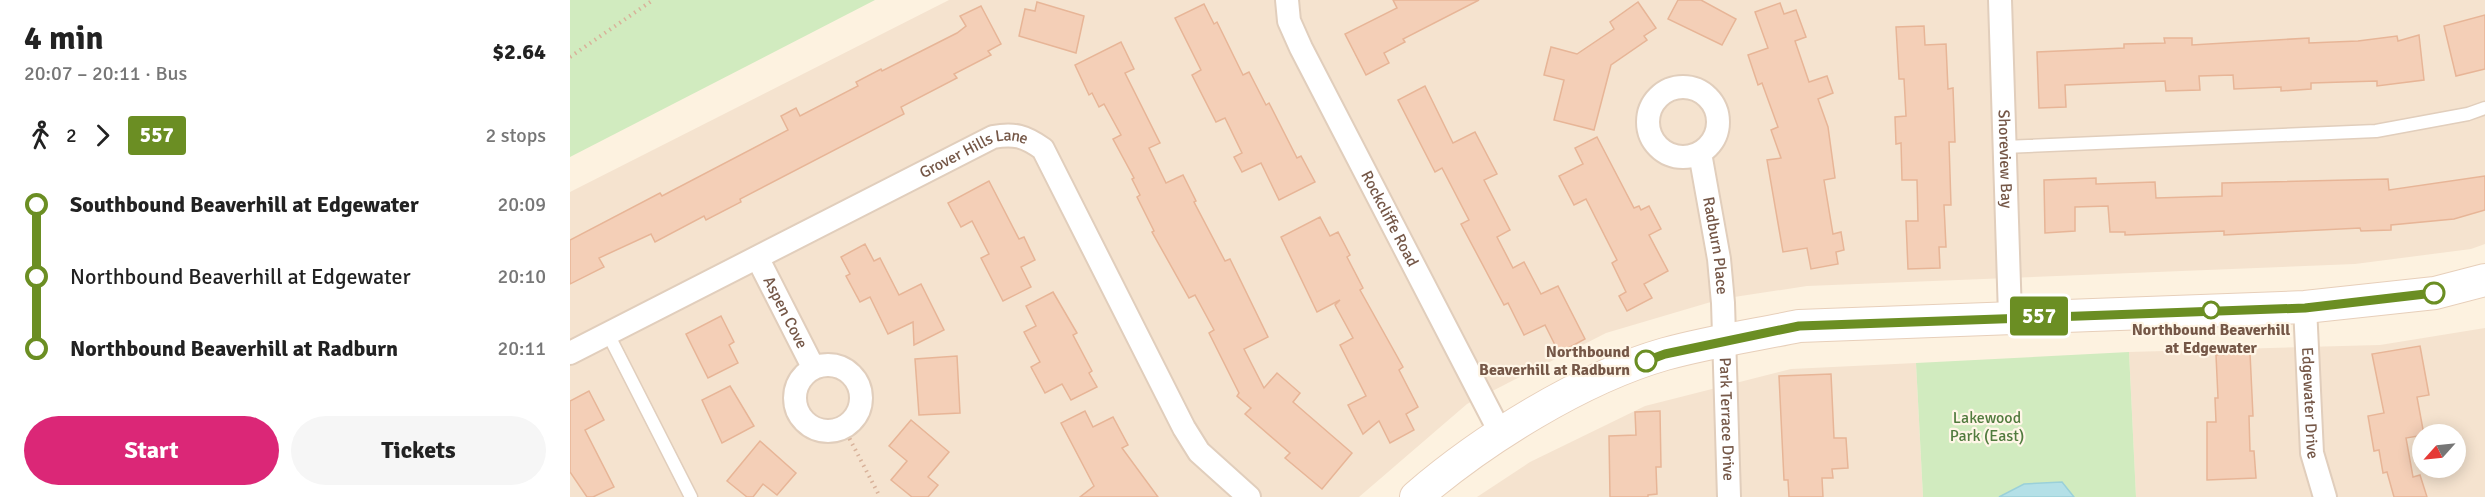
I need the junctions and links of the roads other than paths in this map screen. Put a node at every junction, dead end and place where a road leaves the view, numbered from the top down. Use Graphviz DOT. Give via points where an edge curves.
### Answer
graph roads {
  1 [pos="1287,0"];
  2 [pos="2000,0"];
  3 [pos="2485,108"];
  4 [pos="2004,147"];
  5 [pos="1700,153"];
  6 [pos="758,259"];
  7 [pos="2485,280"];
  8 [pos="2305,308"];
  9 [pos="2010,316"];
  10 [pos="608,334"];
  11 [pos="1725,341"];
  12 [pos="570,352"];
  13 [pos="813,367"];
  14 [pos="1501,434"];
  15 [pos="1433,491"];
  16 [pos="691,497"];
  17 [pos="1249,497"];
  18 [pos="1729,497"];
  19 [pos="2325,497"];
  1 -- 14 [label="street, Rockcliffe Road" via="1289,21 1301,48"];
  2 -- 4 [label="street, Shoreview Bay"];
  3 -- 4 [label="lane" via="2437,121 2376,130"];
  4 -- 9 [label="street, Shoreview Bay"];
  5 -- 11 [label="street, Radburn Place" via="1719,259"];
  6 -- 10 [label="street, Grover Hills Lane"];
  6 -- 13 [label="street, Aspen Cove"];
  6 -- 17 [label="street, Grover Hills Lane" via="993,137 1011,134 1028,138 1043,149 1055,171 1199,453"];
  7 -- 8 [label="street" via="2434,293"];
  8 -- 9 [label="street"];
  8 -- 19 [label="street, Edgewater Drive" via="2313,453"];
  9 -- 11 [label="street" via="1799,326"];
  10 -- 12 [label="street, Grover Hills Lane"];
  10 -- 16 [label="lane"];
  11 -- 14 [label="street" via="1665,354 1609,374"];
  11 -- 18 [label="street, Park Terrace Drive"];
  13 -- 13 [label="street, Aspen Cove" via="824,364 846,369 860,388 859,411 844,428 823,431 804,422 798,413 798,382"];
  14 -- 15 [label="street"];
}
